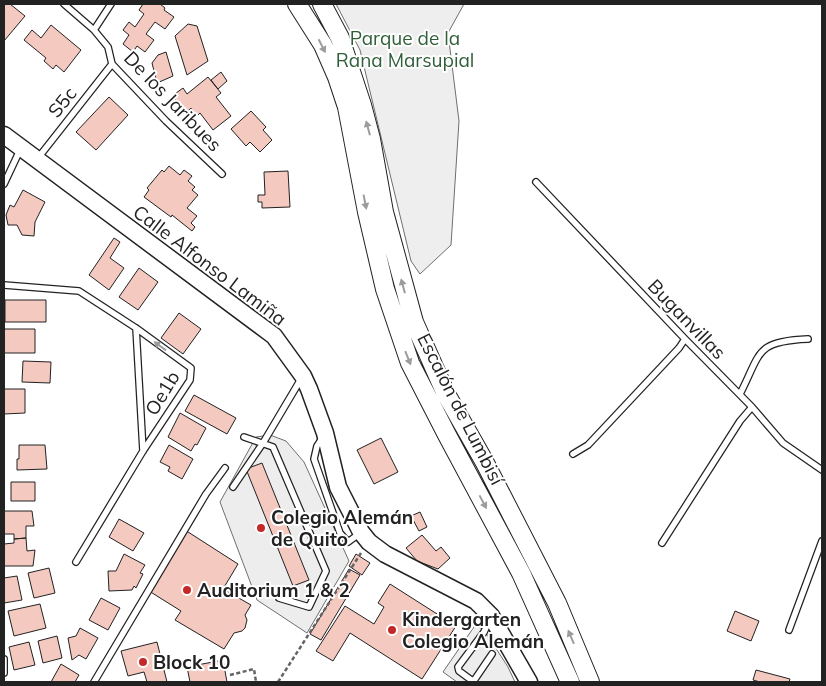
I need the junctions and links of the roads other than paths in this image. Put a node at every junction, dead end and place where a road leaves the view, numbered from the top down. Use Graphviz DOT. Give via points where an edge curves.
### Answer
graph roads {
  1 [pos="64,4"];
  2 [pos="111,4"];
  3 [pos="297,4"];
  4 [pos="322,4"];
  5 [pos="94,30"];
  6 [pos="112,64"];
  7 [pos="4,134"];
  8 [pos="22,148"];
  9 [pos="36,160"];
  10 [pos="222,174"];
  11 [pos="536,182"];
  12 [pos="4,184"];
  13 [pos="4,285"];
  14 [pos="136,328"];
  15 [pos="808,339"];
  16 [pos="685,340"];
  17 [pos="303,376"];
  18 [pos="740,394"];
  19 [pos="752,406"];
  20 [pos="244,437"];
  21 [pos="263,442"];
  22 [pos="142,451"];
  23 [pos="573,454"];
  24 [pos="224,468"];
  25 [pos="822,470"];
  26 [pos="232,487"];
  27 [pos="822,541"];
  28 [pos="662,543"];
  29 [pos="76,562"];
  30 [pos="279,598"];
  31 [pos="491,616"];
  32 [pos="789,630"];
  33 [pos="492,654"];
  34 [pos="4,658"];
  35 [pos="4,673"];
  36 [pos="94,682"];
  37 [pos="473,682"];
  38 [pos="529,682"];
  39 [pos="570,682"];
  40 [pos="590,682"];
  1 -- 5 [label="lane, De los Jaribues"];
  2 -- 5 [label="lane"];
  3 -- 39 [label="main road, Escalón de Lumbisí, one-way" via="322,45 347,108 385,289 410,363 521,573"];
  40 -- 4 [label="main road, Escalón de Lumbisí, one-way" via="557,603 446,394 414,322 384,212 371,139 355,80 340,38"];
  5 -- 6 [label="lane, De los Jaribues" via="108,47"];
  6 -- 9 [label="lane, S5c"];
  6 -- 10 [label="lane, De los Jaribues"];
  7 -- 8 [label="street, Calle Alfonso Lamiña"];
  8 -- 9 [label="street, Calle Alfonso Lamiña"];
  8 -- 12 [label="lane"];
  9 -- 17 [label="street, Calle Alfonso Lamiña" via="274,336"];
  11 -- 16 [label="lane, Buganvillas"];
  13 -- 14 [label="lane, Oe1b" via="79,291"];
  14 -- 22 [label="lane"];
  22 -- 14 [label="lane, Oe1b, one-way" via="192,374 191,368"];
  15 -- 18 [label="lane" via="777,343 760,353"];
  16 -- 18 [label="lane, Buganvillas"];
  16 -- 23 [label="lane" via="588,445"];
  17 -- 21 [label="lane"];
  17 -- 31 [label="street, Calle Alfonso Lamiña" via="325,433 338,487 369,542 385,554 476,601"];
  18 -- 19 [label="lane, Buganvillas"];
  19 -- 25 [label="lane, Buganvillas" via="783,443"];
  19 -- 28 [label="lane"];
  20 -- 21 [label="lane"];
  21 -- 26 [label="lane"];
  21 -- 30 [label="lane" via="273,447 326,571 309,607"];
  22 -- 29 [label="lane, Oe1b"];
  24 -- 36 [label="lane"];
  27 -- 32 [label="lane"];
  31 -- 37 [label="lane" via="484,632 458,667"];
  31 -- 38 [label="street, Calle Alfonso Lamiña"];
  33 -- 37 [label="lane"];
  34 -- 35 [label="lane"];
}
